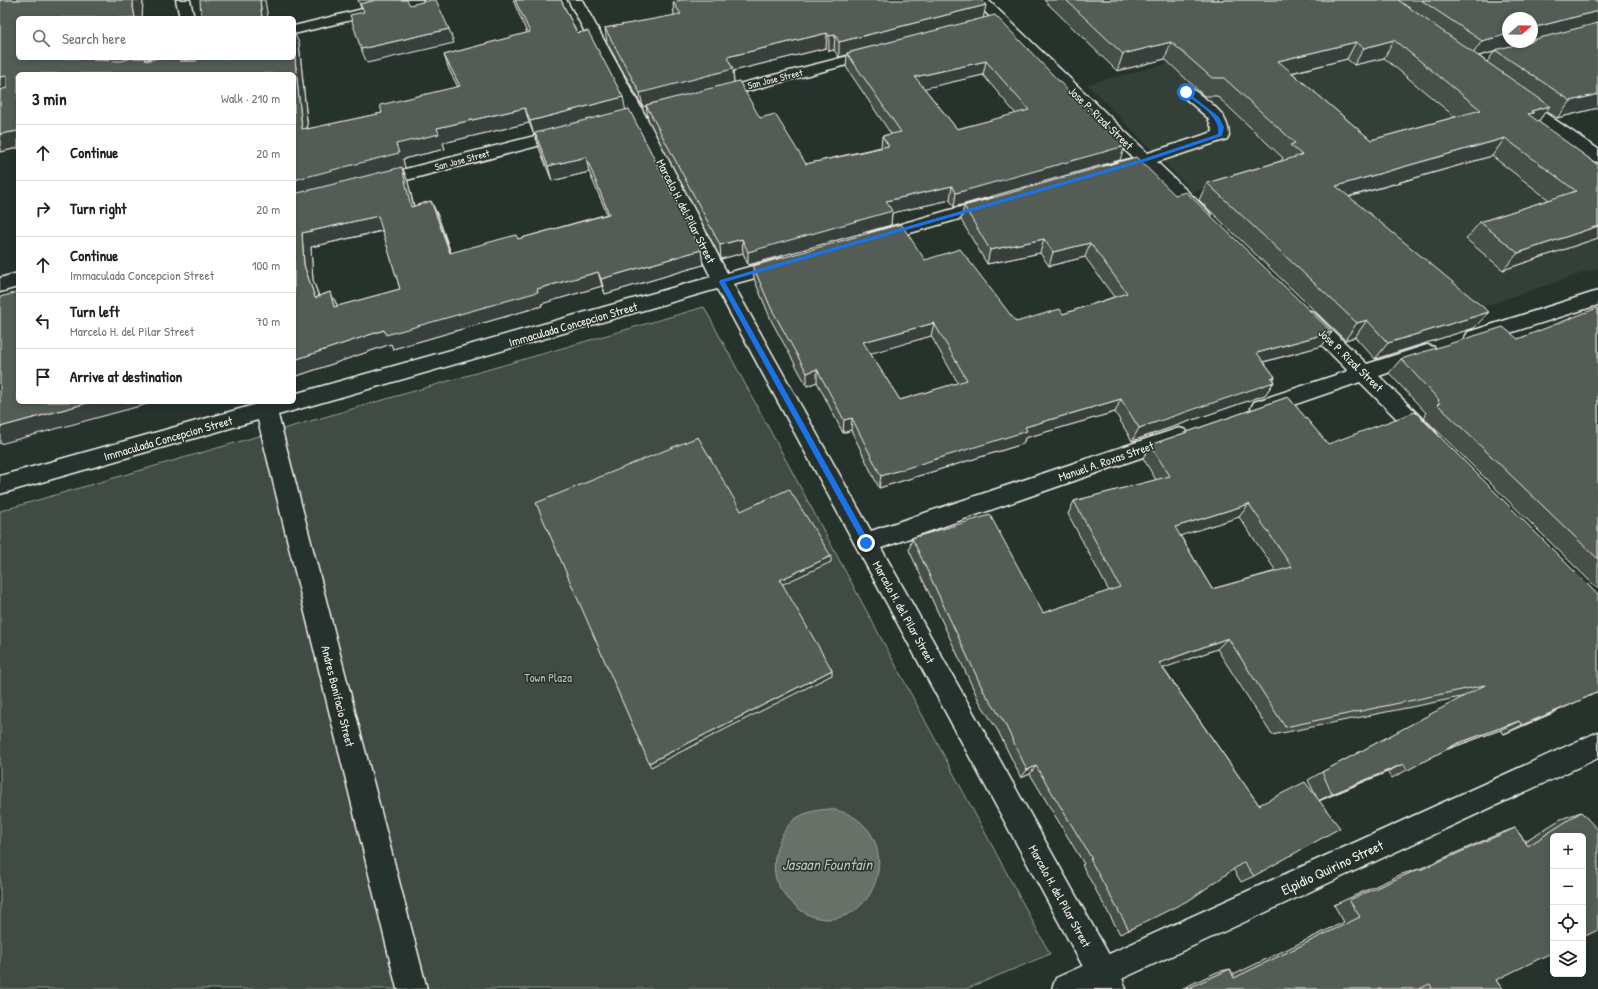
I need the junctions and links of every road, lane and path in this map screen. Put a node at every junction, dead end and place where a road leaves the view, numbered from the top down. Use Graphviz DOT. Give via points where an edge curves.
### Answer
graph roads {
  1 [pos="183,0"];
  2 [pos="416,0"];
  3 [pos="575,0"];
  4 [pos="980,0"];
  5 [pos="186,16"];
  6 [pos="296,30"];
  7 [pos="887,50"];
  8 [pos="194,60"];
  9 [pos="197,72"];
  10 [pos="1186,92"];
  11 [pos="1504,92"];
  12 [pos="697,99"];
  13 [pos="583,129"];
  14 [pos="1598,157"];
  15 [pos="1145,160"];
  16 [pos="1092,175"];
  17 [pos="362,186"];
  18 [pos="1009,199"];
  19 [pos="1212,225"];
  20 [pos="858,242"];
  21 [pos="797,260"];
  22 [pos="16,281"];
  23 [pos="722,282"];
  24 [pos="0,285"];
  25 [pos="1598,298"];
  26 [pos="1296,307"];
  27 [pos="1363,372"];
  28 [pos="296,398"];
  29 [pos="265,406"];
  30 [pos="1243,414"];
  31 [pos="1198,429"];
  32 [pos="1442,450"];
  33 [pos="0,485"];
  34 [pos="866,543"];
  35 [pos="1598,745"];
  36 [pos="1106,981"];
  37 [pos="412,989"];
  38 [pos="1067,989"];
  1 -- 5 [label="street"];
  2 -- 6 [label="street"];
  3 -- 23 [label="street, Marcelo H. del Pilar Street"];
  4 -- 15 [label="street, Jose P. Rizal Street" via="994,22"];
  7 -- 12 [label="street, San Jose Street"];
  8 -- 9 [label="street"];
  10 -- 15 [label="street" via="1218,118 1222,127 1221,135"];
  11 -- 14 [label="street"];
  13 -- 17 [label="street, San Jose Street"];
  15 -- 16 [label="street"];
  15 -- 19 [label="street, Jose P. Rizal Street"];
  18 -- 20 [label="street"];
  21 -- 23 [label="street, Immaculada Concepcion Street"];
  22 -- 24 [label="street"];
  23 -- 28 [label="street, Immaculada Concepcion Street"];
  23 -- 34 [label="street, Marcelo H. del Pilar Street"];
  25 -- 27 [label="street"];
  26 -- 27 [label="street, Jose P. Rizal Street"];
  27 -- 30 [label="street"];
  27 -- 32 [label="street, Jose P. Rizal Street"];
  29 -- 33 [label="street, Immaculada Concepcion Street"];
  29 -- 37 [label="street, Andres Bonifacio Street"];
  31 -- 34 [label="street, Manuel A. Roxas Street"];
  34 -- 36 [label="street, Marcelo H. del Pilar Street"];
  35 -- 36 [label="street, Elpidio Quirino Street"];
  36 -- 38 [label="street, Elpidio Quirino Street"];
}
